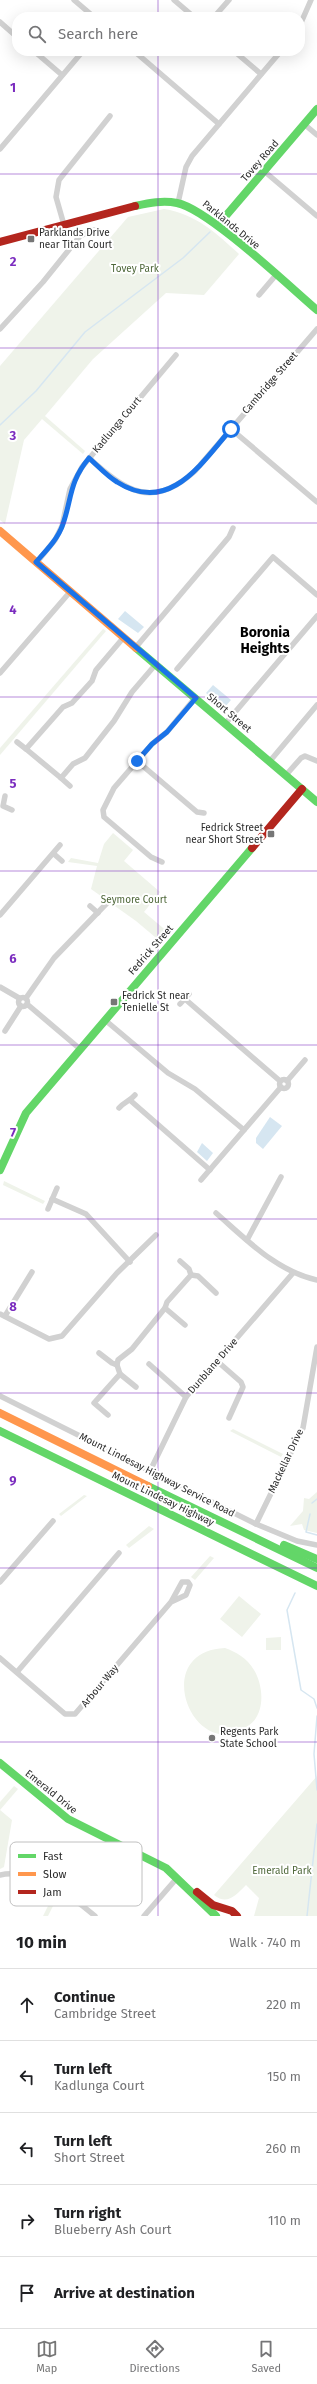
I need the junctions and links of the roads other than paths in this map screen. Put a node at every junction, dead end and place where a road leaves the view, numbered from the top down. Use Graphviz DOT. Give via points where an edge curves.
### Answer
graph roads {
  1 [pos="74,0"];
  2 [pos="174,0"];
  3 [pos="229,0"];
  4 [pos="311,0"];
  5 [pos="88,12"];
  6 [pos="188,12"];
  7 [pos="218,12"];
  8 [pos="305,14"];
  9 [pos="0,22"];
  10 [pos="12,32"];
  11 [pos="40,56"];
  12 [pos="79,56"];
  13 [pos="140,56"];
  14 [pos="240,56"];
  15 [pos="277,56"];
  16 [pos="261,74"];
  17 [pos="62,75"];
  18 [pos="317,109"];
  19 [pos="110,116"];
  20 [pos="218,124"];
  21 [pos="304,124"];
  22 [pos="317,135"];
  23 [pos="0,148"];
  24 [pos="264,171"];
  25 [pos="178,203"];
  26 [pos="317,216"];
  27 [pos="64,225"];
  28 [pos="218,225"];
  29 [pos="94,230"];
  30 [pos="0,242"];
  31 [pos="276,275"];
  32 [pos="259,295"];
  33 [pos="317,310"];
  34 [pos="7,321"];
  35 [pos="0,322"];
  36 [pos="0,329"];
  37 [pos="317,329"];
  38 [pos="176,355"];
  39 [pos="231,429"];
  40 [pos="89,458"];
  41 [pos="317,502"];
  42 [pos="233,528"];
  43 [pos="0,531"];
  44 [pos="36,562"];
  45 [pos="70,592"];
  46 [pos="317,595"];
  47 [pos="317,616"];
  48 [pos="124,637"];
  49 [pos="136,647"];
  50 [pos="156,664"];
  51 [pos="177,669"];
  52 [pos="0,673"];
  53 [pos="196,698"];
  54 [pos="317,705"];
  55 [pos="226,724"];
  56 [pos="17,742"];
  57 [pos="26,749"];
  58 [pos="137,761"];
  59 [pos="270,761"];
  60 [pos="317,761"];
  61 [pos="286,775"];
  62 [pos="61,778"];
  63 [pos="70,786"];
  64 [pos="302,789"];
  65 [pos="5,796"];
  66 [pos="317,802"];
  67 [pos="2,808"];
  68 [pos="12,810"];
  69 [pos="204,813"];
  70 [pos="60,845"];
  71 [pos="54,854"];
  72 [pos="62,861"];
  73 [pos="162,862"];
  74 [pos="107,903"];
  75 [pos="90,906"];
  76 [pos="98,913"];
  77 [pos="0,914"];
  78 [pos="0,987"];
  79 [pos="189,994"];
  80 [pos="23,998"];
  81 [pos="185,999"];
  82 [pos="180,1004"];
  83 [pos="24,1005"];
  84 [pos="105,1020"];
  85 [pos="5,1031"];
  86 [pos="80,1049"];
  87 [pos="305,1060"];
  88 [pos="280,1081"];
  89 [pos="287,1081"];
  90 [pos="281,1087"];
  91 [pos="135,1095"];
  92 [pos="131,1101"];
  93 [pos="119,1108"];
  94 [pos="244,1130"];
  95 [pos="0,1170"];
  96 [pos="210,1170"];
  97 [pos="281,1177"];
  98 [pos="201,1180"];
  99 [pos="57,1188"];
  100 [pos="52,1199"];
  101 [pos="48,1208"];
  102 [pos="216,1213"];
  103 [pos="156,1235"];
  104 [pos="247,1240"];
  105 [pos="180,1261"];
  106 [pos="130,1262"];
  107 [pos="32,1272"];
  108 [pos="293,1273"];
  109 [pos="191,1275"];
  110 [pos="317,1280"];
  111 [pos="216,1293"];
  112 [pos="165,1308"];
  113 [pos="3,1315"];
  114 [pos="185,1325"];
  115 [pos="317,1347"];
  116 [pos="99,1353"];
  117 [pos="217,1361"];
  118 [pos="117,1364"];
  119 [pos="149,1364"];
  120 [pos="315,1367"];
  121 [pos="120,1374"];
  122 [pos="136,1387"];
  123 [pos="0,1396"];
  124 [pos="186,1397"];
  125 [pos="0,1414"];
  126 [pos="108,1415"];
  127 [pos="229,1418"];
  128 [pos="2,1433"];
  129 [pos="150,1471"];
  130 [pos="53,1521"];
  131 [pos="256,1524"];
  132 [pos="266,1543"];
  133 [pos="317,1545"];
  134 [pos="120,1553"];
  135 [pos="317,1559"];
  136 [pos="317,1568"];
  137 [pos="0,1582"];
  138 [pos="317,1586"];
  139 [pos="171,1602"];
  140 [pos="0,1658"];
  141 [pos="17,1672"];
  142 [pos="0,1763"];
  143 [pos="115,1842"];
  144 [pos="142,1856"];
  145 [pos="10,1874"];
  146 [pos="0,1875"];
  147 [pos="177,1878"];
  148 [pos="82,1906"];
  149 [pos="224,1910"];
  150 [pos="95,1916"];
  151 [pos="144,1916"];
  152 [pos="216,1916"];
  153 [pos="237,1916"];
  1 -- 5 [label="street"];
  2 -- 6 [label="street"];
  3 -- 7 [label="street"];
  4 -- 8 [label="street"];
  9 -- 10 [label="street"];
  11 -- 17 [label="street"];
  12 -- 17 [label="street"];
  13 -- 20 [label="street"];
  14 -- 16 [label="street"];
  15 -- 16 [label="street"];
  16 -- 20 [label="street"];
  17 -- 23 [label="street"];
  18 -- 21 [label="main road, Tovey Road"];
  19 -- 27 [label="street" via="59,180 56,197"];
  20 -- 25 [label="street" via="186,167"];
  21 -- 22 [label="street"];
  21 -- 24 [label="main road, Tovey Road"];
  24 -- 26 [label="street"];
  24 -- 28 [label="main road, Tovey Road"];
  25 -- 27 [label="main road, Parklands Drive" via="152,202"];
  25 -- 28 [label="main road, Parklands Drive" via="193,208"];
  27 -- 30 [label="main road, Parklands Drive"];
  28 -- 31 [label="main road, Parklands Drive"];
  29 -- 34 [label="street" via="80,236"];
  31 -- 32 [label="street"];
  31 -- 33 [label="main road, Parklands Drive"];
  34 -- 35 [label="street"];
  34 -- 36 [label="street"];
  37 -- 39 [label="street, Cambridge Street"];
  38 -- 40 [label="street, Kadlunga Court"];
  39 -- 40 [label="street, Cambridge Street" via="184,481 158,492 144,493 129,489 115,482"];
  39 -- 41 [label="street"];
  40 -- 44 [label="street, Kadlunga Court" via="70,489 62,526 55,540"];
  42 -- 49 [label="street" via="229,537"];
  43 -- 44 [label="main road, Short Street"];
  44 -- 45 [label="main road, Short Street"];
  45 -- 48 [label="main road, Short Street"];
  45 -- 52 [label="street"];
  46 -- 51 [label="street" via="273,557"];
  47 -- 55 [label="street"];
  48 -- 49 [label="main road, Short Street"];
  48 -- 57 [label="street" via="72,704 63,707"];
  49 -- 50 [label="main road, Short Street"];
  50 -- 53 [label="main road, Short Street"];
  50 -- 62 [label="street" via="132,692 89,754 73,764"];
  53 -- 55 [label="main road, Short Street"];
  53 -- 58 [label="street" via="167,732"];
  54 -- 59 [label="street"];
  55 -- 59 [label="main road, Short Street"];
  56 -- 57 [label="street"];
  57 -- 62 [label="street"];
  58 -- 69 [label="street" via="197,812"];
  58 -- 73 [label="street" via="114,788 103,810 104,817 151,857"];
  59 -- 61 [label="main road, Short Street"];
  60 -- 61 [label="street" via="305,756 300,758"];
  61 -- 64 [label="main road, Short Street"];
  62 -- 63 [label="street"];
  64 -- 66 [label="main road, Short Street"];
  64 -- 84 [label="main road, Fedrick Street"];
  65 -- 67 [label="street"];
  67 -- 68 [label="street"];
  70 -- 71 [label="street"];
  71 -- 72 [label="street"];
  71 -- 77 [label="street"];
  74 -- 76 [label="street"];
  75 -- 76 [label="street"];
  76 -- 80 [label="street" via="54,958"];
  78 -- 80 [label="street"];
  79 -- 81 [label="street"];
  80 -- 83 [label="street"];
  80 -- 83 [label="street" via="18,1002"];
  81 -- 82 [label="street"];
  81 -- 88 [label="street"];
  83 -- 85 [label="street"];
  83 -- 86 [label="street"];
  84 -- 86 [label="main road, Fedrick Street"];
  84 -- 94 [label="street" via="168,1073 195,1089"];
  86 -- 95 [label="main road, Fedrick Street" via="21,1121"];
  87 -- 89 [label="street"];
  88 -- 89 [label="street"];
  88 -- 90 [label="street"];
  89 -- 90 [label="street" via="287,1087"];
  90 -- 94 [label="street"];
  91 -- 92 [label="street"];
  92 -- 93 [label="street"];
  92 -- 96 [label="street"];
  94 -- 96 [label="street"];
  96 -- 98 [label="street"];
  97 -- 104 [label="street"];
  99 -- 100 [label="street"];
  100 -- 101 [label="street"];
  100 -- 106 [label="street" via="86,1214"];
  102 -- 104 [label="street"];
  103 -- 106 [label="street"];
  104 -- 108 [label="street" via="277,1265"];
  105 -- 109 [label="street" via="189,1269"];
  106 -- 113 [label="street" via="62,1336 56,1339 49,1339"];
  107 -- 113 [label="street"];
  108 -- 110 [label="street"];
  108 -- 117 [label="street, Dunblane Drive"];
  109 -- 111 [label="street" via="198,1276"];
  109 -- 112 [label="street" via="167,1302"];
  112 -- 114 [label="street"];
  112 -- 118 [label="street" via="132,1349 122,1355"];
  115 -- 120 [label="street, Mackellar Drive"];
  116 -- 118 [label="street"];
  117 -- 124 [label="street, Dunblane Drive"];
  117 -- 127 [label="street" via="241,1382 243,1387"];
  118 -- 121 [label="street"];
  119 -- 124 [label="street"];
  120 -- 131 [label="street, Mackellar Drive" via="303,1428"];
  121 -- 122 [label="street"];
  121 -- 126 [label="street" via="94,1403"];
  123 -- 129 [label="street, Mount Lindesay Highway Service Road"];
  124 -- 129 [label="street, Dunblane Drive"];
  125 -- 132 [label="main road, Mount Lindesay Highway"];
  128 -- 138 [label="main road, Mount Lindesay Highway"];
  129 -- 131 [label="street, Mount Lindesay Highway Service Road"];
  130 -- 137 [label="street"];
  131 -- 133 [label="street, Mount Lindesay Highway Service Road" via="297,1541"];
  132 -- 135 [label="main road" via="281,1543"];
  132 -- 136 [label="main road, Mount Lindesay Highway"];
  134 -- 141 [label="street"];
  139 -- 141 [label="street, Arbour Way" via="75,1714 65,1714"];
  140 -- 141 [label="street, Arbour Way"];
  142 -- 143 [label="main road, Emerald Drive" via="68,1819"];
  144 -- 147 [label="main road, Emerald Drive"];
  145 -- 146 [label="street"];
  147 -- 149 [label="main road, Emerald Drive" via="213,1905"];
  147 -- 151 [label="street"];
  147 -- 152 [label="main road, Emerald Drive"];
  148 -- 150 [label="street"];
  149 -- 152 [label="main road, Emerald Drive"];
  149 -- 153 [label="main road, Emerald Drive" via="232,1911"];
}
